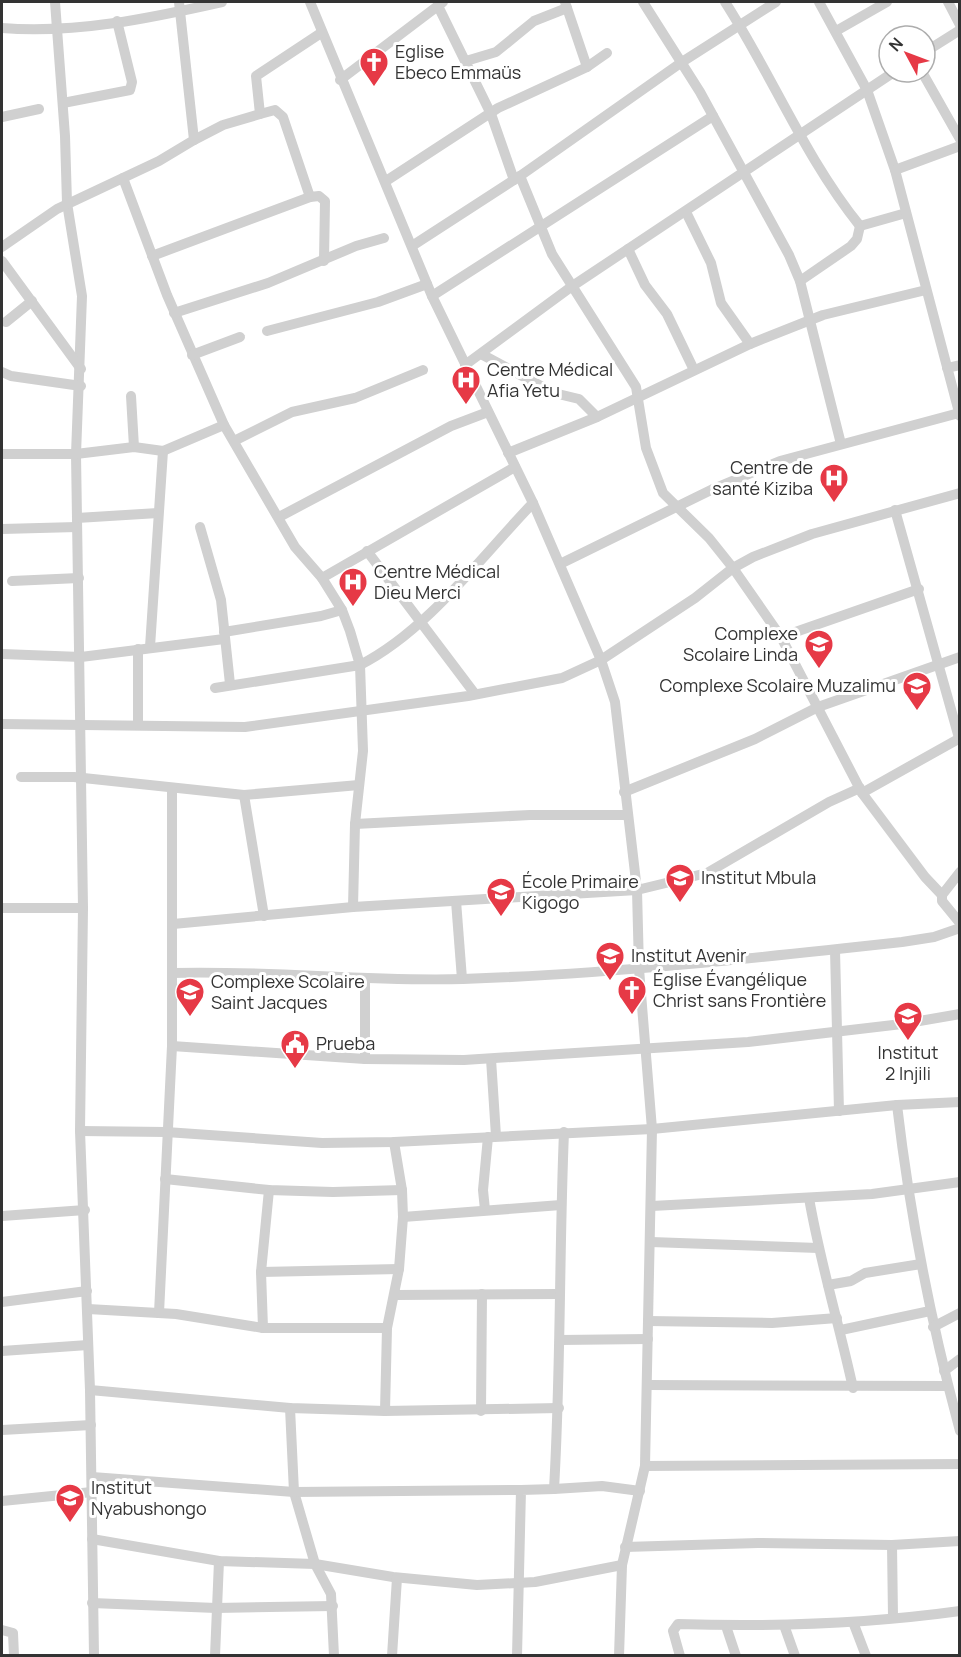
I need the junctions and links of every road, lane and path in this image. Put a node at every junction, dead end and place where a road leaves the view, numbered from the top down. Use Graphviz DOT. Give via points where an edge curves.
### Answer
graph roads {
  1 [pos="55,2"];
  2 [pos="222,2"];
  3 [pos="310,2"];
  4 [pos="643,2"];
  5 [pos="725,2"];
  6 [pos="776,2"];
  7 [pos="819,2"];
  8 [pos="887,2"];
  9 [pos="948,2"];
  10 [pos="435,5"];
  11 [pos="566,5"];
  12 [pos="179,6"];
  13 [pos="117,21"];
  14 [pos="739,23"];
  15 [pos="960,25"];
  16 [pos="2,28"];
  17 [pos="56,30"];
  18 [pos="960,30"];
  19 [pos="836,31"];
  20 [pos="321,33"];
  21 [pos="937,44"];
  22 [pos="607,53"];
  23 [pos="466,61"];
  24 [pos="682,62"];
  25 [pos="587,67"];
  26 [pos="340,80"];
  27 [pos="877,83"];
  28 [pos="929,84"];
  29 [pos="867,90"];
  30 [pos="63,103"];
  31 [pos="39,110"];
  32 [pos="260,114"];
  33 [pos="491,114"];
  34 [pos="713,116"];
  35 [pos="2,117"];
  36 [pos="801,136"];
  37 [pos="194,140"];
  38 [pos="960,140"];
  39 [pos="960,146"];
  40 [pos="895,170"];
  41 [pos="746,173"];
  42 [pos="123,178"];
  43 [pos="517,178"];
  44 [pos="386,181"];
  45 [pos="310,196"];
  46 [pos="68,203"];
  47 [pos="686,212"];
  48 [pos="906,213"];
  49 [pos="542,226"];
  50 [pos="860,226"];
  51 [pos="384,238"];
  52 [pos="412,246"];
  53 [pos="2,247"];
  54 [pos="628,249"];
  55 [pos="152,256"];
  56 [pos="2,261"];
  57 [pos="324,261"];
  58 [pos="800,281"];
  59 [pos="427,284"];
  60 [pos="571,287"];
  61 [pos="926,290"];
  62 [pos="432,296"];
  63 [pos="32,301"];
  64 [pos="174,313"];
  65 [pos="810,321"];
  66 [pos="6,322"];
  67 [pos="267,331"];
  68 [pos="240,337"];
  69 [pos="750,344"];
  70 [pos="482,354"];
  71 [pos="192,355"];
  72 [pos="465,365"];
  73 [pos="960,366"];
  74 [pos="947,368"];
  75 [pos="81,370"];
  76 [pos="423,370"];
  77 [pos="693,370"];
  78 [pos="2,372"];
  79 [pos="81,386"];
  80 [pos="130,396"];
  81 [pos="639,396"];
  82 [pos="488,412"];
  83 [pos="959,414"];
  84 [pos="597,417"];
  85 [pos="224,425"];
  86 [pos="234,441"];
  87 [pos="841,444"];
  88 [pos="134,447"];
  89 [pos="163,451"];
  90 [pos="508,453"];
  91 [pos="2,454"];
  92 [pos="76,454"];
  93 [pos="514,467"];
  94 [pos="960,492"];
  95 [pos="533,503"];
  96 [pos="676,506"];
  97 [pos="895,510"];
  98 [pos="158,513"];
  99 [pos="279,517"];
  100 [pos="77,523"];
  101 [pos="200,527"];
  102 [pos="2,529"];
  103 [pos="367,551"];
  104 [pos="560,564"];
  105 [pos="733,568"];
  106 [pos="79,578"];
  107 [pos="322,578"];
  108 [pos="12,581"];
  109 [pos="919,589"];
  110 [pos="342,610"];
  111 [pos="421,620"];
  112 [pos="224,636"];
  113 [pos="781,637"];
  114 [pos="144,648"];
  115 [pos="2,654"];
  116 [pos="81,657"];
  117 [pos="960,657"];
  118 [pos="602,660"];
  119 [pos="940,663"];
  120 [pos="360,665"];
  121 [pos="230,684"];
  122 [pos="215,688"];
  123 [pos="475,694"];
  124 [pos="818,707"];
  125 [pos="362,708"];
  126 [pos="2,724"];
  127 [pos="81,724"];
  128 [pos="138,725"];
  129 [pos="959,738"];
  130 [pos="21,777"];
  131 [pos="82,778"];
  132 [pos="359,785"];
  133 [pos="172,788"];
  134 [pos="861,791"];
  135 [pos="624,792"];
  136 [pos="244,795"];
  137 [pos="627,815"];
  138 [pos="355,824"];
  139 [pos="960,872"];
  140 [pos="637,890"];
  141 [pos="942,894"];
  142 [pos="456,901"];
  143 [pos="353,907"];
  144 [pos="2,908"];
  145 [pos="83,908"];
  146 [pos="264,916"];
  147 [pos="960,923"];
  148 [pos="173,924"];
  149 [pos="960,928"];
  150 [pos="835,950"];
  151 [pos="639,969"];
  152 [pos="172,973"];
  153 [pos="365,978"];
  154 [pos="462,979"];
  155 [pos="960,1014"];
  156 [pos="837,1033"];
  157 [pos="172,1046"];
  158 [pos="645,1050"];
  159 [pos="365,1059"];
  160 [pos="491,1059"];
  161 [pos="960,1102"];
  162 [pos="897,1105"];
  163 [pos="839,1111"];
  164 [pos="652,1129"];
  165 [pos="80,1131"];
  166 [pos="166,1132"];
  167 [pos="564,1132"];
  168 [pos="492,1136"];
  169 [pos="394,1142"];
  170 [pos="165,1179"];
  171 [pos="960,1182"];
  172 [pos="269,1190"];
  173 [pos="402,1190"];
  174 [pos="908,1191"];
  175 [pos="809,1198"];
  176 [pos="561,1205"];
  177 [pos="652,1206"];
  178 [pos="85,1210"];
  179 [pos="485,1210"];
  180 [pos="2,1216"];
  181 [pos="403,1217"];
  182 [pos="651,1242"];
  183 [pos="818,1248"];
  184 [pos="921,1264"];
  185 [pos="399,1269"];
  186 [pos="261,1272"];
  187 [pos="828,1284"];
  188 [pos="87,1291"];
  189 [pos="482,1294"];
  190 [pos="559,1294"];
  191 [pos="394,1295"];
  192 [pos="2,1302"];
  193 [pos="88,1309"];
  194 [pos="930,1311"];
  195 [pos="159,1313"];
  196 [pos="960,1313"];
  197 [pos="837,1318"];
  198 [pos="648,1321"];
  199 [pos="933,1327"];
  200 [pos="264,1328"];
  201 [pos="387,1328"];
  202 [pos="841,1330"];
  203 [pos="648,1339"];
  204 [pos="560,1340"];
  205 [pos="88,1345"];
  206 [pos="2,1351"];
  207 [pos="960,1359"];
  208 [pos="944,1371"];
  209 [pos="648,1385"];
  210 [pos="948,1386"];
  211 [pos="853,1388"];
  212 [pos="90,1390"];
  213 [pos="290,1408"];
  214 [pos="559,1408"];
  215 [pos="385,1411"];
  216 [pos="481,1411"];
  217 [pos="91,1425"];
  218 [pos="2,1430"];
  219 [pos="960,1431"];
  220 [pos="960,1464"];
  221 [pos="645,1466"];
  222 [pos="92,1477"];
  223 [pos="554,1489"];
  224 [pos="521,1490"];
  225 [pos="640,1491"];
  226 [pos="92,1492"];
  227 [pos="294,1492"];
  228 [pos="2,1501"];
  229 [pos="92,1539"];
  230 [pos="960,1540"];
  231 [pos="892,1545"];
  232 [pos="625,1547"];
  233 [pos="219,1561"];
  234 [pos="315,1564"];
  235 [pos="622,1565"];
  236 [pos="397,1578"];
  237 [pos="519,1584"];
  238 [pos="92,1603"];
  239 [pos="333,1606"];
  240 [pos="216,1608"];
  241 [pos="960,1611"];
  242 [pos="893,1617"];
  243 [pos="853,1622"];
  244 [pos="783,1625"];
  245 [pos="726,1626"];
  246 [pos="2,1630"];
  247 [pos="14,1656"];
  248 [pos="94,1656"];
  249 [pos="215,1656"];
  250 [pos="334,1656"];
  251 [pos="392,1656"];
  252 [pos="517,1656"];
  253 [pos="619,1656"];
  254 [pos="680,1656"];
  255 [pos="736,1656"];
  256 [pos="795,1656"];
  257 [pos="866,1656"];
  1 -- 17 [label="street"];
  2 -- 12 [label="street"];
  3 -- 20 [label="street"];
  4 -- 24 [label="street"];
  5 -- 14 [label="street"];
  6 -- 14 [label="street"];
  7 -- 19 [label="street"];
  8 -- 19 [label="street"];
  9 -- 15 [label="street"];
  10 -- 23 [label="street"];
  10 -- 26 [label="street"];
  11 -- 23 [label="street" via="534,21 496,52"];
  11 -- 25 [label="street"];
  12 -- 13 [label="street"];
  12 -- 37 [label="street"];
  13 -- 17 [label="street"];
  13 -- 30 [label="street" via="132,82 130,90"];
  14 -- 24 [label="street"];
  14 -- 36 [label="street"];
  16 -- 17 [label="street"];
  17 -- 30 [label="street"];
  18 -- 21 [label="street"];
  19 -- 29 [label="street"];
  20 -- 26 [label="street"];
  20 -- 32 [label="street" via="256,76"];
  22 -- 25 [label="street"];
  23 -- 33 [label="street"];
  24 -- 34 [label="street"];
  24 -- 43 [label="street"];
  25 -- 33 [label="street"];
  26 -- 44 [label="street"];
  27 -- 29 [label="street"];
  28 -- 38 [label="street"];
  29 -- 36 [label="street"];
  29 -- 40 [label="street"];
  30 -- 46 [label="street"];
  31 -- 35 [label="street"];
  32 -- 37 [label="street" via="223,125"];
  32 -- 45 [label="street" via="275,110 283,117"];
  33 -- 43 [label="street"];
  33 -- 44 [label="street"];
  34 -- 41 [label="street"];
  34 -- 49 [label="street"];
  36 -- 41 [label="street"];
  36 -- 50 [label="street"];
  37 -- 42 [label="street"];
  39 -- 40 [label="street"];
  40 -- 48 [label="street"];
  41 -- 47 [label="street"];
  41 -- 58 [label="street"];
  42 -- 46 [label="street"];
  42 -- 55 [label="street"];
  43 -- 49 [label="street"];
  43 -- 52 [label="street"];
  44 -- 52 [label="street"];
  45 -- 55 [label="street"];
  45 -- 57 [label="street" via="325,201"];
  46 -- 53 [label="street"];
  46 -- 75 [label="street" via="82,296"];
  47 -- 54 [label="street"];
  47 -- 69 [label="street" via="711,263 721,303"];
  48 -- 50 [label="street"];
  48 -- 61 [label="street"];
  49 -- 60 [label="street"];
  49 -- 62 [label="street"];
  50 -- 58 [label="street" via="857,240 851,246"];
  51 -- 57 [label="street"];
  52 -- 59 [label="street"];
  54 -- 60 [label="street"];
  54 -- 77 [label="street" via="645,285 667,314"];
  55 -- 64 [label="street"];
  56 -- 63 [label="street"];
  57 -- 64 [label="street"];
  58 -- 65 [label="street"];
  59 -- 62 [label="street"];
  59 -- 67 [label="street" via="378,302"];
  60 -- 70 [label="street"];
  60 -- 81 [label="street"];
  61 -- 65 [label="street" via="832,312"];
  61 -- 74 [label="street"];
  62 -- 72 [label="street"];
  63 -- 66 [label="street"];
  63 -- 75 [label="street"];
  64 -- 71 [label="street"];
  65 -- 69 [label="street"];
  65 -- 87 [label="street"];
  68 -- 71 [label="street"];
  69 -- 77 [label="street"];
  70 -- 72 [label="street"];
  70 -- 84 [label="street" via="554,393 579,399"];
  71 -- 85 [label="street"];
  72 -- 82 [label="street"];
  73 -- 74 [label="street"];
  74 -- 83 [label="street"];
  75 -- 79 [label="street"];
  76 -- 86 [label="street" via="355,398 292,412"];
  77 -- 81 [label="street"];
  78 -- 79 [label="street"];
  79 -- 92 [label="street"];
  80 -- 88 [label="street"];
  81 -- 84 [label="street"];
  81 -- 96 [label="street" via="652,468 663,493"];
  82 -- 90 [label="street"];
  82 -- 99 [label="street" via="451,426"];
  83 -- 87 [label="street"];
  84 -- 90 [label="street"];
  85 -- 86 [label="street"];
  85 -- 89 [label="street"];
  86 -- 99 [label="street"];
  87 -- 96 [label="street" via="780,461"];
  88 -- 89 [label="street"];
  88 -- 92 [label="street"];
  89 -- 98 [label="street"];
  90 -- 93 [label="street"];
  91 -- 92 [label="street"];
  92 -- 100 [label="street"];
  93 -- 95 [label="street"];
  93 -- 103 [label="street"];
  94 -- 97 [label="street"];
  95 -- 104 [label="street"];
  95 -- 111 [label="street"];
  96 -- 104 [label="street"];
  96 -- 105 [label="street"];
  97 -- 105 [label="street" via="803,537"];
  97 -- 109 [label="street"];
  98 -- 100 [label="street"];
  98 -- 114 [label="street"];
  99 -- 107 [label="street" via="295,547"];
  100 -- 102 [label="street"];
  100 -- 106 [label="street"];
  101 -- 112 [label="street" via="218,587"];
  103 -- 107 [label="street"];
  103 -- 111 [label="street"];
  104 -- 118 [label="street"];
  105 -- 113 [label="street"];
  105 -- 118 [label="street"];
  106 -- 108 [label="street"];
  106 -- 116 [label="street"];
  107 -- 110 [label="street"];
  109 -- 113 [label="street"];
  109 -- 119 [label="street"];
  110 -- 112 [label="street"];
  110 -- 120 [label="street"];
  111 -- 120 [label="street" via="377,657"];
  111 -- 123 [label="street"];
  112 -- 114 [label="street"];
  112 -- 121 [label="street"];
  113 -- 124 [label="street"];
  114 -- 116 [label="street"];
  114 -- 128 [label="street"];
  115 -- 116 [label="street"];
  116 -- 127 [label="street"];
  117 -- 119 [label="street"];
  118 -- 123 [label="street" via="562,678"];
  118 -- 135 [label="street" via="615,702"];
  119 -- 124 [label="street"];
  119 -- 129 [label="street"];
  120 -- 121 [label="street"];
  120 -- 125 [label="street"];
  121 -- 122 [label="street"];
  123 -- 125 [label="street"];
  124 -- 134 [label="street"];
  124 -- 135 [label="street" via="755,739"];
  125 -- 128 [label="street" via="245,726"];
  125 -- 132 [label="street"];
  126 -- 127 [label="street"];
  127 -- 128 [label="street"];
  127 -- 131 [label="street"];
  129 -- 134 [label="street"];
  130 -- 131 [label="street"];
  131 -- 133 [label="street"];
  131 -- 145 [label="street"];
  132 -- 136 [label="street"];
  132 -- 138 [label="street"];
  133 -- 136 [label="street"];
  133 -- 148 [label="street"];
  134 -- 140 [label="street" via="829,802 707,873"];
  134 -- 141 [label="street"];
  135 -- 137 [label="street"];
  136 -- 146 [label="street"];
  137 -- 138 [label="street" via="530,815"];
  137 -- 140 [label="street"];
  138 -- 143 [label="street"];
  139 -- 141 [label="street"];
  140 -- 142 [label="street"];
  140 -- 151 [label="street"];
  141 -- 147 [label="street" via="942,901"];
  142 -- 143 [label="street"];
  142 -- 154 [label="street"];
  143 -- 146 [label="street"];
  144 -- 145 [label="street"];
  145 -- 165 [label="street"];
  146 -- 148 [label="street"];
  148 -- 152 [label="street"];
  149 -- 150 [label="street" via="934,937"];
  150 -- 151 [label="street"];
  150 -- 156 [label="street"];
  151 -- 154 [label="street"];
  151 -- 158 [label="street"];
  152 -- 153 [label="street" via="235,971"];
  152 -- 157 [label="street"];
  153 -- 154 [label="street"];
  153 -- 159 [label="street"];
  155 -- 156 [label="street"];
  156 -- 158 [label="street"];
  156 -- 163 [label="street"];
  157 -- 159 [label="street"];
  157 -- 166 [label="street"];
  158 -- 160 [label="street"];
  158 -- 164 [label="street"];
  159 -- 160 [label="street"];
  160 -- 168 [label="street"];
  161 -- 162 [label="street"];
  162 -- 163 [label="street"];
  162 -- 174 [label="street"];
  163 -- 164 [label="street"];
  164 -- 167 [label="street"];
  164 -- 177 [label="street"];
  165 -- 166 [label="street"];
  165 -- 178 [label="street"];
  166 -- 169 [label="street" via="301,1142"];
  166 -- 170 [label="street"];
  167 -- 168 [label="street"];
  167 -- 176 [label="street"];
  168 -- 169 [label="street"];
  168 -- 179 [label="street" via="483,1190"];
  169 -- 173 [label="street"];
  170 -- 172 [label="street"];
  170 -- 195 [label="street"];
  171 -- 174 [label="street"];
  172 -- 173 [label="street"];
  172 -- 186 [label="street"];
  173 -- 181 [label="street"];
  174 -- 175 [label="street"];
  174 -- 184 [label="street"];
  175 -- 177 [label="street"];
  175 -- 183 [label="street"];
  176 -- 179 [label="street"];
  176 -- 190 [label="street"];
  177 -- 182 [label="street"];
  178 -- 180 [label="street"];
  178 -- 188 [label="street"];
  179 -- 181 [label="street"];
  181 -- 185 [label="street"];
  182 -- 183 [label="street"];
  182 -- 198 [label="street"];
  183 -- 187 [label="street"];
  184 -- 187 [label="street"];
  184 -- 194 [label="street"];
  185 -- 186 [label="street"];
  185 -- 191 [label="street"];
  186 -- 200 [label="street"];
  187 -- 197 [label="street"];
  188 -- 192 [label="street"];
  188 -- 193 [label="street"];
  189 -- 190 [label="street"];
  189 -- 191 [label="street"];
  189 -- 216 [label="street"];
  190 -- 204 [label="street"];
  191 -- 201 [label="street"];
  193 -- 195 [label="street"];
  193 -- 205 [label="street"];
  194 -- 199 [label="street"];
  194 -- 202 [label="street"];
  195 -- 200 [label="street"];
  196 -- 199 [label="street"];
  197 -- 198 [label="street" via="772,1323"];
  197 -- 202 [label="street"];
  198 -- 203 [label="street"];
  199 -- 208 [label="street"];
  200 -- 201 [label="street"];
  201 -- 215 [label="street"];
  202 -- 211 [label="street"];
  203 -- 204 [label="street"];
  203 -- 209 [label="street"];
  204 -- 214 [label="street"];
  205 -- 206 [label="street"];
  205 -- 212 [label="street"];
  207 -- 208 [label="street"];
  208 -- 210 [label="street"];
  209 -- 211 [label="street"];
  209 -- 221 [label="street"];
  210 -- 211 [label="street"];
  210 -- 219 [label="street"];
  212 -- 213 [label="street"];
  212 -- 217 [label="street"];
  213 -- 215 [label="street"];
  213 -- 227 [label="street"];
  214 -- 216 [label="street"];
  214 -- 223 [label="street"];
  215 -- 216 [label="street"];
  217 -- 218 [label="street"];
  217 -- 222 [label="street"];
  220 -- 221 [label="street"];
  221 -- 225 [label="street"];
  222 -- 226 [label="street"];
  222 -- 227 [label="street"];
  223 -- 224 [label="street"];
  223 -- 225 [label="street" via="602,1486"];
  224 -- 227 [label="street"];
  224 -- 237 [label="street"];
  225 -- 232 [label="street"];
  226 -- 228 [label="street"];
  226 -- 229 [label="street"];
  227 -- 234 [label="street"];
  229 -- 233 [label="street"];
  229 -- 238 [label="street"];
  230 -- 231 [label="street"];
  231 -- 232 [label="street" via="758,1543"];
  231 -- 242 [label="street"];
  232 -- 235 [label="street"];
  233 -- 234 [label="street"];
  233 -- 240 [label="street"];
  234 -- 236 [label="street"];
  234 -- 239 [label="street" via="329,1589"];
  235 -- 237 [label="street"];
  235 -- 253 [label="street"];
  236 -- 237 [label="street" via="477,1585"];
  236 -- 251 [label="street"];
  237 -- 252 [label="street"];
  238 -- 240 [label="street"];
  238 -- 248 [label="street"];
  239 -- 240 [label="street"];
  239 -- 250 [label="street"];
  240 -- 249 [label="street"];
  241 -- 242 [label="street"];
  242 -- 243 [label="street"];
  243 -- 244 [label="street"];
  243 -- 257 [label="street"];
  244 -- 245 [label="street"];
  244 -- 256 [label="street"];
  245 -- 254 [label="street" via="678,1624 674,1631"];
  245 -- 255 [label="street"];
  246 -- 247 [label="street" via="13,1633"];
}
